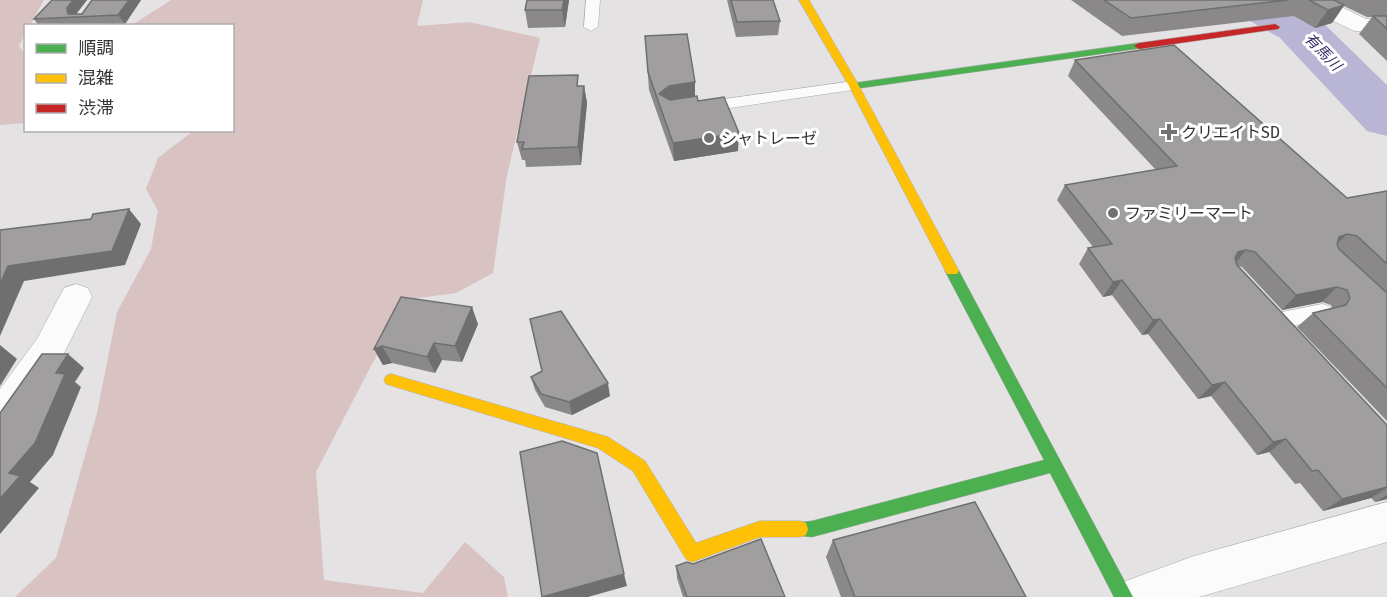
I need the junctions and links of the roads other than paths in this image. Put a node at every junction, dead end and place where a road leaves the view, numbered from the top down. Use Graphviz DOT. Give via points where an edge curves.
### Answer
graph roads {
  1 [pos="593,0"];
  2 [pos="804,0"];
  3 [pos="1309,0"];
  4 [pos="1387,26"];
  5 [pos="591,27"];
  6 [pos="1275,27"];
  7 [pos="854,86"];
  8 [pos="682,110"];
  9 [pos="76,297"];
  10 [pos="1263,306"];
  11 [pos="1322,312"];
  12 [pos="1277,321"];
  13 [pos="1293,338"];
  14 [pos="391,380"];
  15 [pos="0,418"];
  16 [pos="1053,465"];
  17 [pos="1387,522"];
  18 [pos="1201,587"];
  19 [pos="1124,597"];
  20 [pos="1138,597"];
  1 -- 5 [label="lane"];
  2 -- 7 [label="street"];
  3 -- 4 [label="street" via="1362,26"];
  6 -- 7 [label="street"];
  7 -- 8 [label="lane"];
  7 -- 16 [label="street"];
  9 -- 15 [label="street" via="49,349"];
  10 -- 12 [label="lane"];
  11 -- 12 [label="lane"];
  12 -- 13 [label="lane"];
  14 -- 16 [label="street" via="602,442 639,466 692,553 760,529 812,529"];
  16 -- 19 [label="street"];
  17 -- 18 [label="street"];
  18 -- 20 [label="street"];
}
